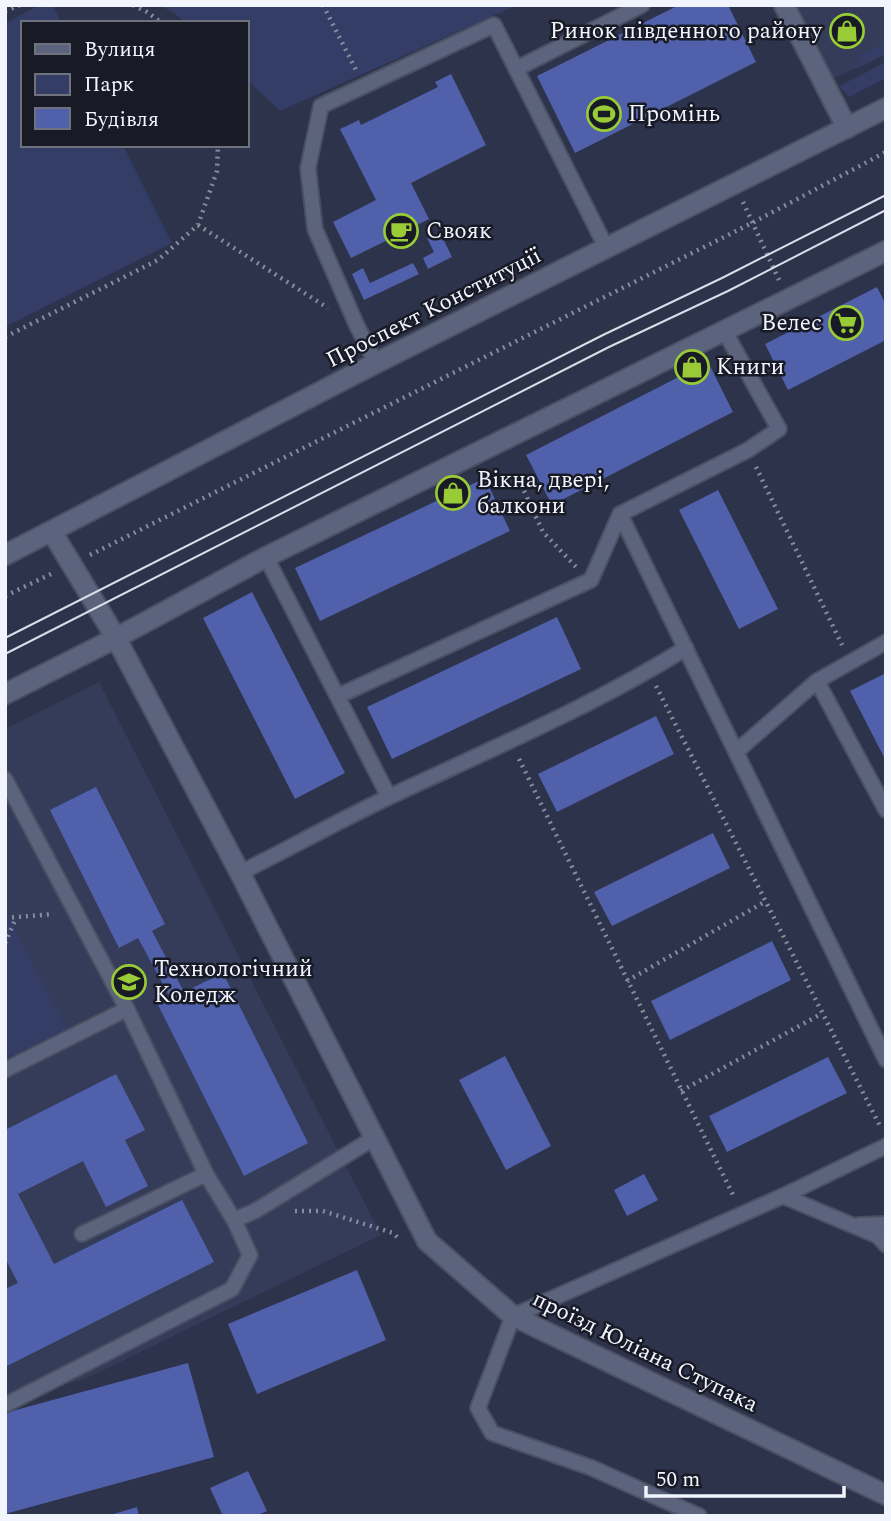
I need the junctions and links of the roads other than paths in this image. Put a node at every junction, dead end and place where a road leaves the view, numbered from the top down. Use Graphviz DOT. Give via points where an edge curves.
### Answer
graph roads {
  1 [pos="642,5"];
  2 [pos="784,5"];
  3 [pos="516,69"];
  4 [pos="886,108"];
  5 [pos="846,128"];
  6 [pos="607,249"];
  7 [pos="886,251"];
  8 [pos="725,332"];
  9 [pos="376,363"];
  10 [pos="620,514"];
  11 [pos="52,532"];
  12 [pos="5,555"];
  13 [pos="266,557"];
  14 [pos="116,638"];
  15 [pos="886,642"];
  16 [pos="687,648"];
  17 [pos="817,681"];
  18 [pos="5,694"];
  19 [pos="338,696"];
  20 [pos="737,751"];
  21 [pos="5,779"];
  22 [pos="388,797"];
  23 [pos="886,810"];
  24 [pos="240,873"];
  25 [pos="127,1009"];
  26 [pos="886,1060"];
  27 [pos="5,1070"];
  28 [pos="374,1138"];
  29 [pos="886,1146"];
  30 [pos="206,1174"];
  31 [pos="783,1196"];
  32 [pos="234,1220"];
  33 [pos="886,1224"];
  34 [pos="851,1225"];
  35 [pos="82,1234"];
  36 [pos="886,1245"];
  37 [pos="513,1316"];
  38 [pos="5,1405"];
  39 [pos="886,1495"];
  40 [pos="699,1516"];
  1 -- 3 [label="lane"];
  2 -- 5 [label="street"];
  3 -- 6 [label="lane"];
  3 -- 9 [label="lane" via="494,24 321,106 308,168 315,229"];
  4 -- 5 [label="street, Проспект Конституції"];
  5 -- 6 [label="street, Проспект Конституції"];
  6 -- 9 [label="street, Проспект Конституції"];
  7 -- 8 [label="street"];
  8 -- 10 [label="lane" via="779,429 748,450"];
  8 -- 13 [label="street"];
  9 -- 11 [label="street, Проспект Конституції"];
  10 -- 16 [label="lane"];
  10 -- 19 [label="lane" via="591,580"];
  11 -- 12 [label="street, Проспект Конституції"];
  11 -- 14 [label="street, проїзд Юліана Ступака"];
  13 -- 14 [label="street"];
  13 -- 19 [label="lane"];
  14 -- 18 [label="street"];
  14 -- 24 [label="street, проїзд Юліана Ступака"];
  15 -- 17 [label="lane"];
  16 -- 20 [label="lane"];
  16 -- 22 [label="lane" via="511,740"];
  17 -- 20 [label="lane"];
  17 -- 23 [label="lane"];
  19 -- 22 [label="lane"];
  20 -- 26 [label="lane"];
  21 -- 25 [label="lane"];
  22 -- 24 [label="lane"];
  24 -- 28 [label="street, проїзд Юліана Ступака"];
  25 -- 27 [label="lane"];
  25 -- 30 [label="lane"];
  28 -- 32 [label="lane"];
  28 -- 37 [label="street, проїзд Юліана Ступака" via="427,1241"];
  29 -- 31 [label="lane"];
  30 -- 32 [label="lane"];
  30 -- 35 [label="lane"];
  31 -- 34 [label="lane"];
  31 -- 37 [label="lane"];
  32 -- 38 [label="lane" via="250,1255 232,1289"];
  33 -- 34 [label="lane"];
  34 -- 36 [label="lane" via="878,1236"];
  37 -- 39 [label="street, проїзд Юліана Ступака"];
  37 -- 40 [label="lane" via="478,1408 492,1433 592,1468"];
}
